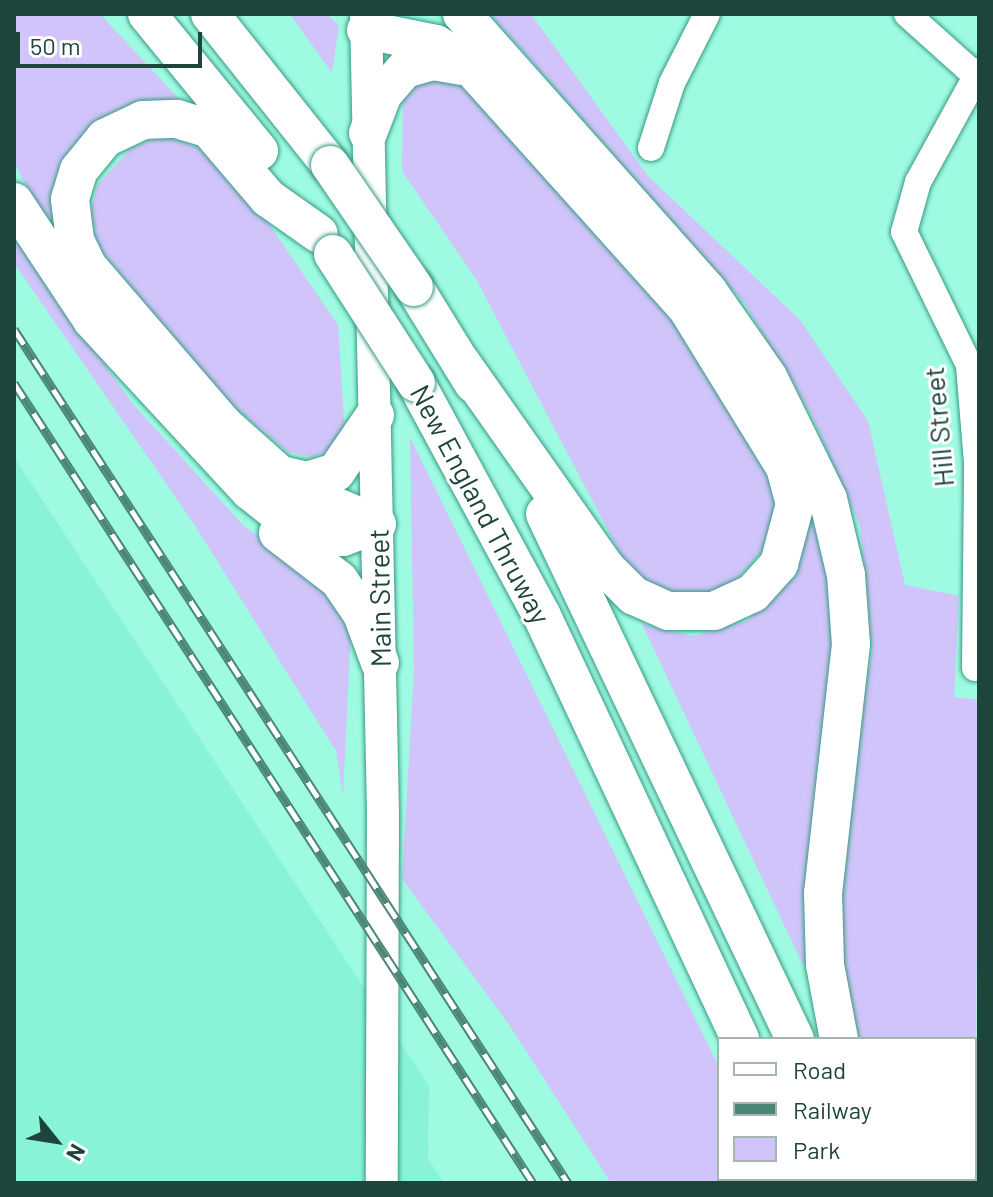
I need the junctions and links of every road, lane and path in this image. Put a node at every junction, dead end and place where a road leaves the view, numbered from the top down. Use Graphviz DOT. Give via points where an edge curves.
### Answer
graph roads {
  1 [pos="147,14"];
  2 [pos="210,14"];
  3 [pos="453,14"];
  4 [pos="707,14"];
  5 [pos="907,14"];
  6 [pos="366,22"];
  7 [pos="474,26"];
  8 [pos="977,74"];
  9 [pos="486,82"];
  10 [pos="368,133"];
  11 [pos="651,148"];
  12 [pos="14,202"];
  13 [pos="326,244"];
  14 [pos="460,361"];
  15 [pos="167,405"];
  16 [pos="375,415"];
  17 [pos="977,423"];
  18 [pos="265,465"];
  19 [pos="377,524"];
  20 [pos="380,663"];
  21 [pos="975,668"];
  22 [pos="739,1037"];
  23 [pos="794,1037"];
  24 [pos="839,1037"];
  25 [pos="382,1183"];
  1 -- 13 [label="highway, New England Thruway"];
  2 -- 14 [label="highway, New England Thruway, bridge" via="330,165"];
  3 -- 7 [label="highway"];
  4 -- 11 [label="street" via="672,83"];
  5 -- 8 [label="street"];
  6 -- 9 [label="highway" via="447,49"];
  6 -- 10 [label="main road, Main Street"];
  7 -- 24 [label="highway" via="708,291 768,377 828,499 850,611 823,893 825,965"];
  8 -- 17 [label="street, Hill Street" via="918,182 904,232 954,325 969,365"];
  9 -- 10 [label="highway" via="451,63 415,65 390,83"];
  9 -- 14 [label="highway" via="657,272 745,391 792,487 793,527 779,564 753,593 714,611 668,611 634,596"];
  10 -- 16 [label="main road, Main Street"];
  12 -- 15 [label="highway" via="92,320"];
  13 -- 18 [label="highway" via="268,198 209,129 177,119 143,120 105,138 73,184 71,227 88,267"];
  13 -- 22 [label="highway, New England Thruway, bridge" via="416,383 542,616"];
  14 -- 23 [label="highway, New England Thruway" via="589,603"];
  15 -- 19 [label="highway" via="294,526 343,537"];
  15 -- 20 [label="highway" via="255,514 339,580 362,614"];
  16 -- 18 [label="highway" via="352,458 327,477 296,480"];
  16 -- 19 [label="main road, Main Street"];
  17 -- 21 [label="street, Hill Street"];
  18 -- 19 [label="highway" via="297,490"];
  19 -- 20 [label="main road, Main Street"];
  20 -- 25 [label="main road, Main Street"];
}
